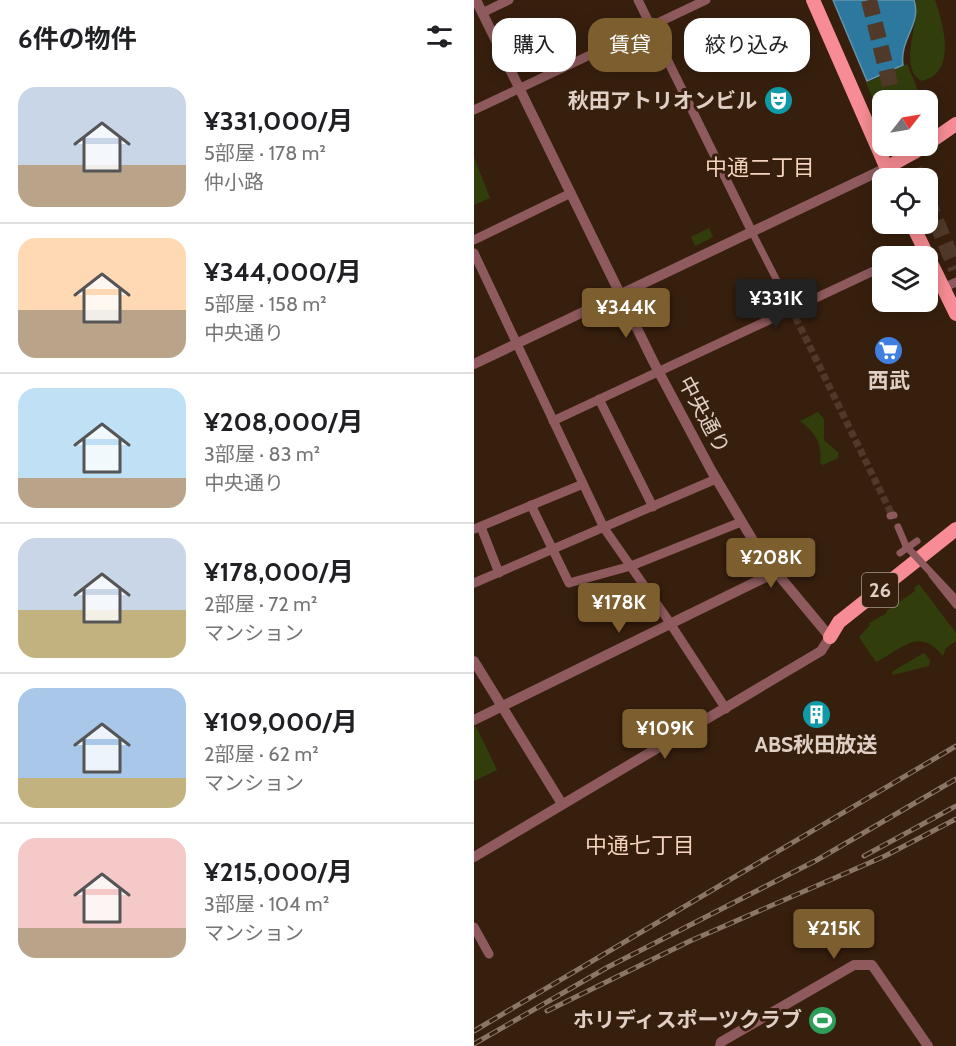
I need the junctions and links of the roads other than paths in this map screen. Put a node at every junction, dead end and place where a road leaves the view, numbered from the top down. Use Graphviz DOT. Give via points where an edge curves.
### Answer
graph roads {
  1 [pos="476,0"];
  2 [pos="509,0"];
  3 [pos="638,0"];
  4 [pos="706,0"];
  5 [pos="813,0"];
  6 [pos="482,13"];
  7 [pos="648,18"];
  8 [pos="669,18"];
  9 [pos="588,57"];
  10 [pos="672,66"];
  11 [pos="520,90"];
  12 [pos="474,110"];
  13 [pos="956,124"];
  14 [pos="938,137"];
  15 [pos="911,156"];
  16 [pos="886,168"];
  17 [pos="895,168"];
  18 [pos="872,180"];
  19 [pos="571,193"];
  20 [pos="752,232"];
  21 [pos="474,240"];
  22 [pos="474,253"];
  23 [pos="938,268"];
  24 [pos="872,272"];
  25 [pos="950,285"];
  26 [pos="620,295"];
  27 [pos="791,308"];
  28 [pos="956,314"];
  29 [pos="516,344"];
  30 [pos="474,364"];
  31 [pos="658,371"];
  32 [pos="599,399"];
  33 [pos="553,421"];
  34 [pos="716,479"];
  35 [pos="583,484"];
  36 [pos="531,505"];
  37 [pos="652,507"];
  38 [pos="741,522"];
  39 [pos="897,527"];
  40 [pos="477,528"];
  41 [pos="604,528"];
  42 [pos="956,529"];
  43 [pos="917,541"];
  44 [pos="908,548"];
  45 [pos="551,552"];
  46 [pos="900,554"];
  47 [pos="631,566"];
  48 [pos="776,572"];
  49 [pos="499,573"];
  50 [pos="932,575"];
  51 [pos="474,583"];
  52 [pos="956,599"];
  53 [pos="956,605"];
  54 [pos="671,625"];
  55 [pos="830,637"];
  56 [pos="474,661"];
  57 [pos="502,706"];
  58 [pos="726,709"];
  59 [pos="474,720"];
  60 [pos="562,804"];
  61 [pos="474,857"];
  62 [pos="474,927"];
  63 [pos="489,954"];
  64 [pos="720,1046"];
  65 [pos="928,1046"];
  1 -- 6 [label="street, 中央通り"];
  2 -- 6 [label="street"];
  3 -- 7 [label="street"];
  4 -- 8 [label="street"];
  5 -- 16 [label="main road"];
  6 -- 11 [label="street, 中央通り"];
  9 -- 11 [label="street"];
  10 -- 20 [label="street"];
  11 -- 12 [label="street"];
  11 -- 19 [label="street, 中央通り"];
  13 -- 14 [label="main road"];
  15 -- 17 [label="main road"];
  18 -- 20 [label="street"];
  19 -- 21 [label="street"];
  19 -- 26 [label="street, 中央通り"];
  20 -- 26 [label="street"];
  20 -- 27 [label="street"];
  22 -- 29 [label="street"];
  23 -- 25 [label="main road"];
  24 -- 27 [label="street"];
  25 -- 28 [label="main road"];
  26 -- 29 [label="street"];
  26 -- 31 [label="street, 中央通り"];
  27 -- 31 [label="street"];
  29 -- 30 [label="street"];
  29 -- 33 [label="street"];
  31 -- 32 [label="street"];
  31 -- 34 [label="street, 中央通り"];
  32 -- 33 [label="street"];
  32 -- 37 [label="street"];
  33 -- 35 [label="street"];
  34 -- 37 [label="street"];
  34 -- 38 [label="street, 中央通り"];
  35 -- 36 [label="street"];
  35 -- 41 [label="street"];
  36 -- 40 [label="street"];
  36 -- 45 [label="street"];
  37 -- 41 [label="street"];
  38 -- 47 [label="street"];
  38 -- 48 [label="street, 中央通り"];
  39 -- 44 [label="street"];
  40 -- 49 [label="street"];
  41 -- 45 [label="street"];
  41 -- 47 [label="street"];
  42 -- 55 [label="main road, 26" via="839,622"];
  43 -- 44 [label="street"];
  44 -- 46 [label="street"];
  44 -- 50 [label="street, bridge"];
  45 -- 47 [label="street" via="569,583"];
  45 -- 49 [label="street"];
  47 -- 54 [label="street"];
  48 -- 54 [label="street"];
  48 -- 55 [label="street, 中央通り"];
  49 -- 51 [label="street"];
  50 -- 52 [label="street, bridge"];
  50 -- 53 [label="street, bridge"];
  54 -- 57 [label="street"];
  54 -- 58 [label="street"];
  55 -- 58 [label="street" via="821,651"];
  56 -- 57 [label="street"];
  57 -- 59 [label="street"];
  57 -- 60 [label="street"];
  58 -- 60 [label="street"];
  60 -- 61 [label="street"];
  62 -- 63 [label="street"];
  64 -- 65 [label="street" via="854,965 872,965"];
}
